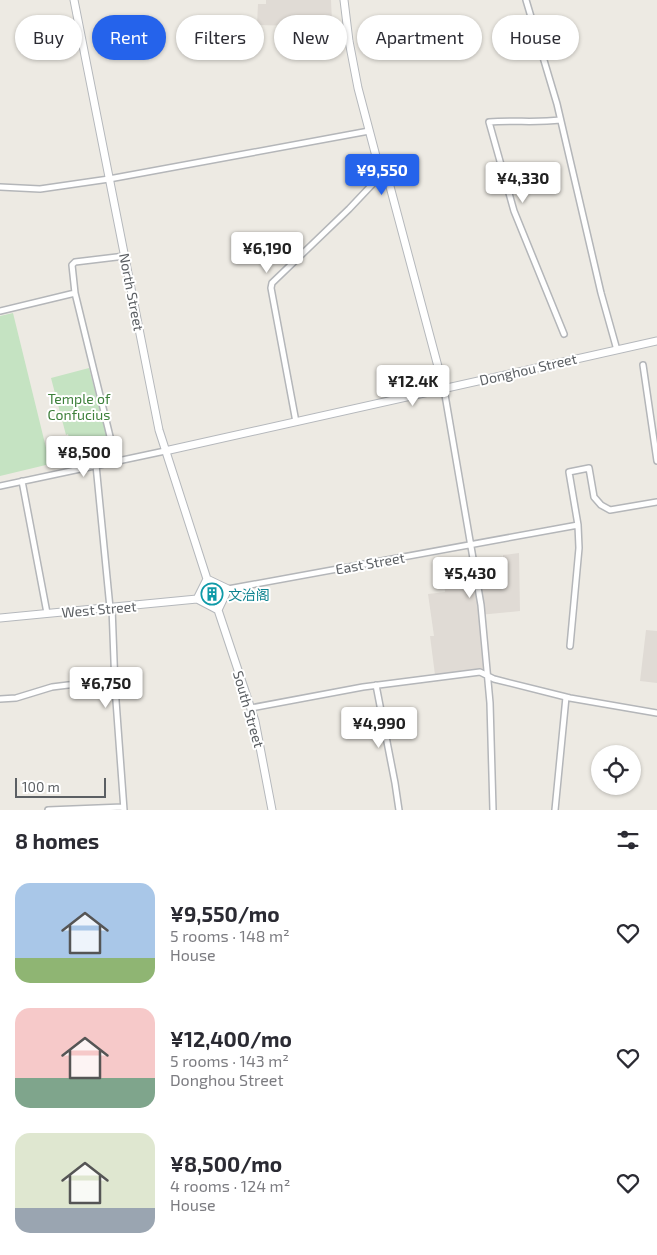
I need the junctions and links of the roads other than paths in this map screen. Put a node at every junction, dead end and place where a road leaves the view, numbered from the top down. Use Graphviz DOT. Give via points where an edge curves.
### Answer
graph roads {
  1 [pos="74,0"];
  2 [pos="344,0"];
  3 [pos="526,0"];
  4 [pos="560,120"];
  5 [pos="369,131"];
  6 [pos="384,172"];
  7 [pos="109,179"];
  8 [pos="0,187"];
  9 [pos="125,256"];
  10 [pos="75,293"];
  11 [pos="0,311"];
  12 [pos="564,334"];
  13 [pos="657,341"];
  14 [pos="617,350"];
  15 [pos="643,365"];
  16 [pos="444,389"];
  17 [pos="296,422"];
  18 [pos="165,451"];
  19 [pos="116,461"];
  20 [pos="657,461"];
  21 [pos="96,465"];
  22 [pos="22,481"];
  23 [pos="0,486"];
  24 [pos="657,502"];
  25 [pos="578,525"];
  26 [pos="471,545"];
  27 [pos="207,579"];
  28 [pos="228,589"];
  29 [pos="197,599"];
  30 [pos="111,608"];
  31 [pos="218,610"];
  32 [pos="47,613"];
  33 [pos="0,618"];
  34 [pos="570,646"];
  35 [pos="489,676"];
  36 [pos="376,685"];
  37 [pos="115,687"];
  38 [pos="566,697"];
  39 [pos="0,699"];
  40 [pos="251,708"];
  41 [pos="657,713"];
  42 [pos="124,809"];
  43 [pos="48,810"];
  44 [pos="272,810"];
  45 [pos="399,810"];
  46 [pos="493,810"];
  47 [pos="556,810"];
  1 -- 7 [label="street, North Street"];
  2 -- 5 [label="street" via="352,58"];
  3 -- 4 [label="street"];
  4 -- 12 [label="street" via="489,122 514,211"];
  4 -- 14 [label="street" via="602,300"];
  5 -- 6 [label="street"];
  5 -- 7 [label="street"];
  6 -- 16 [label="street"];
  6 -- 17 [label="street" via="272,283"];
  7 -- 8 [label="street" via="40,189"];
  7 -- 9 [label="street, North Street"];
  9 -- 10 [label="street" via="73,263"];
  9 -- 18 [label="street, North Street"];
  10 -- 11 [label="street"];
  10 -- 19 [label="street"];
  13 -- 14 [label="street, Donghou Street"];
  14 -- 16 [label="street, Donghou Street"];
  15 -- 20 [label="street"];
  16 -- 17 [label="street, Donghou Street"];
  16 -- 26 [label="street"];
  17 -- 18 [label="street, Donghou Street"];
  18 -- 19 [label="street"];
  18 -- 27 [label="street, North Street"];
  19 -- 21 [label="street"];
  21 -- 22 [label="street"];
  21 -- 30 [label="street"];
  22 -- 23 [label="street"];
  22 -- 32 [label="street"];
  24 -- 25 [label="street" via="610,510 594,496 589,468 569,472"];
  25 -- 26 [label="street, East Street"];
  25 -- 34 [label="street" via="579,548"];
  26 -- 28 [label="street, East Street"];
  26 -- 35 [label="street"];
  27 -- 28 [label="street"];
  27 -- 29 [label="street"];
  28 -- 31 [label="street"];
  29 -- 30 [label="street, West Street"];
  29 -- 31 [label="street"];
  30 -- 32 [label="street, West Street"];
  30 -- 37 [label="street"];
  31 -- 40 [label="street, South Street"];
  32 -- 33 [label="street, West Street"];
  35 -- 36 [label="street" via="480,672"];
  35 -- 38 [label="street"];
  35 -- 46 [label="street"];
  36 -- 40 [label="street"];
  36 -- 45 [label="street"];
  37 -- 39 [label="street" via="68,685"];
  37 -- 42 [label="street"];
  38 -- 41 [label="street"];
  38 -- 47 [label="street"];
  40 -- 44 [label="street, South Street"];
  42 -- 43 [label="street"];
}
